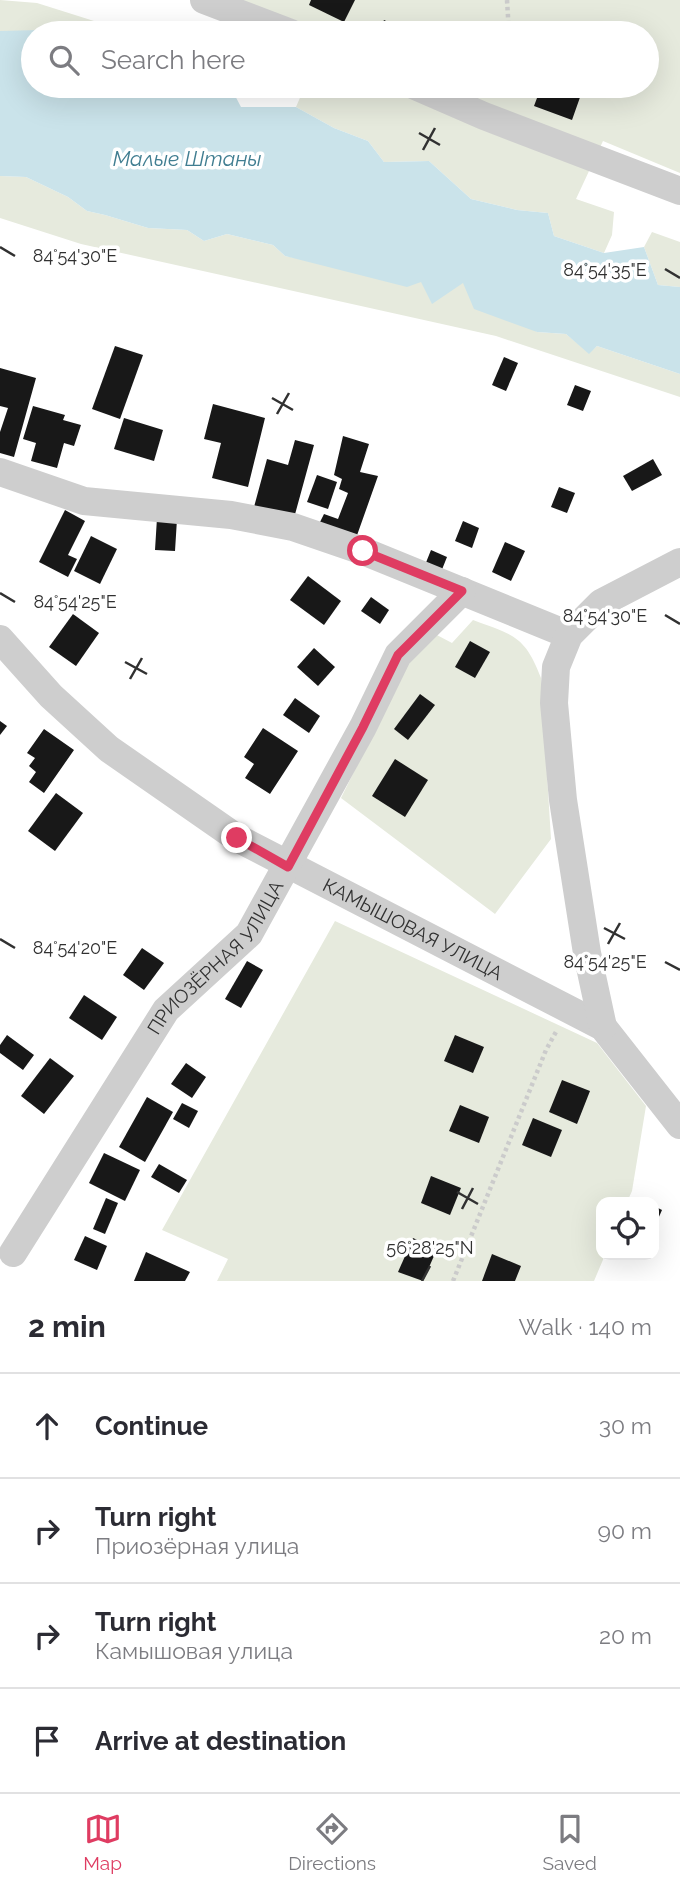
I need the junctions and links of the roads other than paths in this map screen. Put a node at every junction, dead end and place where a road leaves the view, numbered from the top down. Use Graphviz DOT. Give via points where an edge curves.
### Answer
graph roads {
  1 [pos="204,0"];
  2 [pos="259,21"];
  3 [pos="443,98"];
  4 [pos="680,191"];
  5 [pos="0,472"];
  6 [pos="680,562"];
  7 [pos="462,591"];
  8 [pos="569,635"];
  9 [pos="0,639"];
  10 [pos="288,867"];
  11 [pos="603,1027"];
  12 [pos="680,1125"];
  13 [pos="13,1253"];
  1 -- 2 [label="street"];
  3 -- 4 [label="street"];
  5 -- 7 [label="street" via="83,501 232,515 293,527"];
  6 -- 8 [label="street" via="600,603"];
  7 -- 8 [label="street"];
  7 -- 10 [label="street, ПРИОЗЁРНАЯ УЛИЦА" via="398,655"];
  8 -- 11 [label="street" via="556,667 554,703 565,813"];
  9 -- 10 [label="street, КАМЫШОВАЯ УЛИЦА" via="51,696 109,749 237,838"];
  10 -- 11 [label="street, КАМЫШОВАЯ УЛИЦА"];
  10 -- 13 [label="street, ПРИОЗЁРНАЯ УЛИЦА" via="249,934 166,1010"];
  11 -- 12 [label="street"];
}
